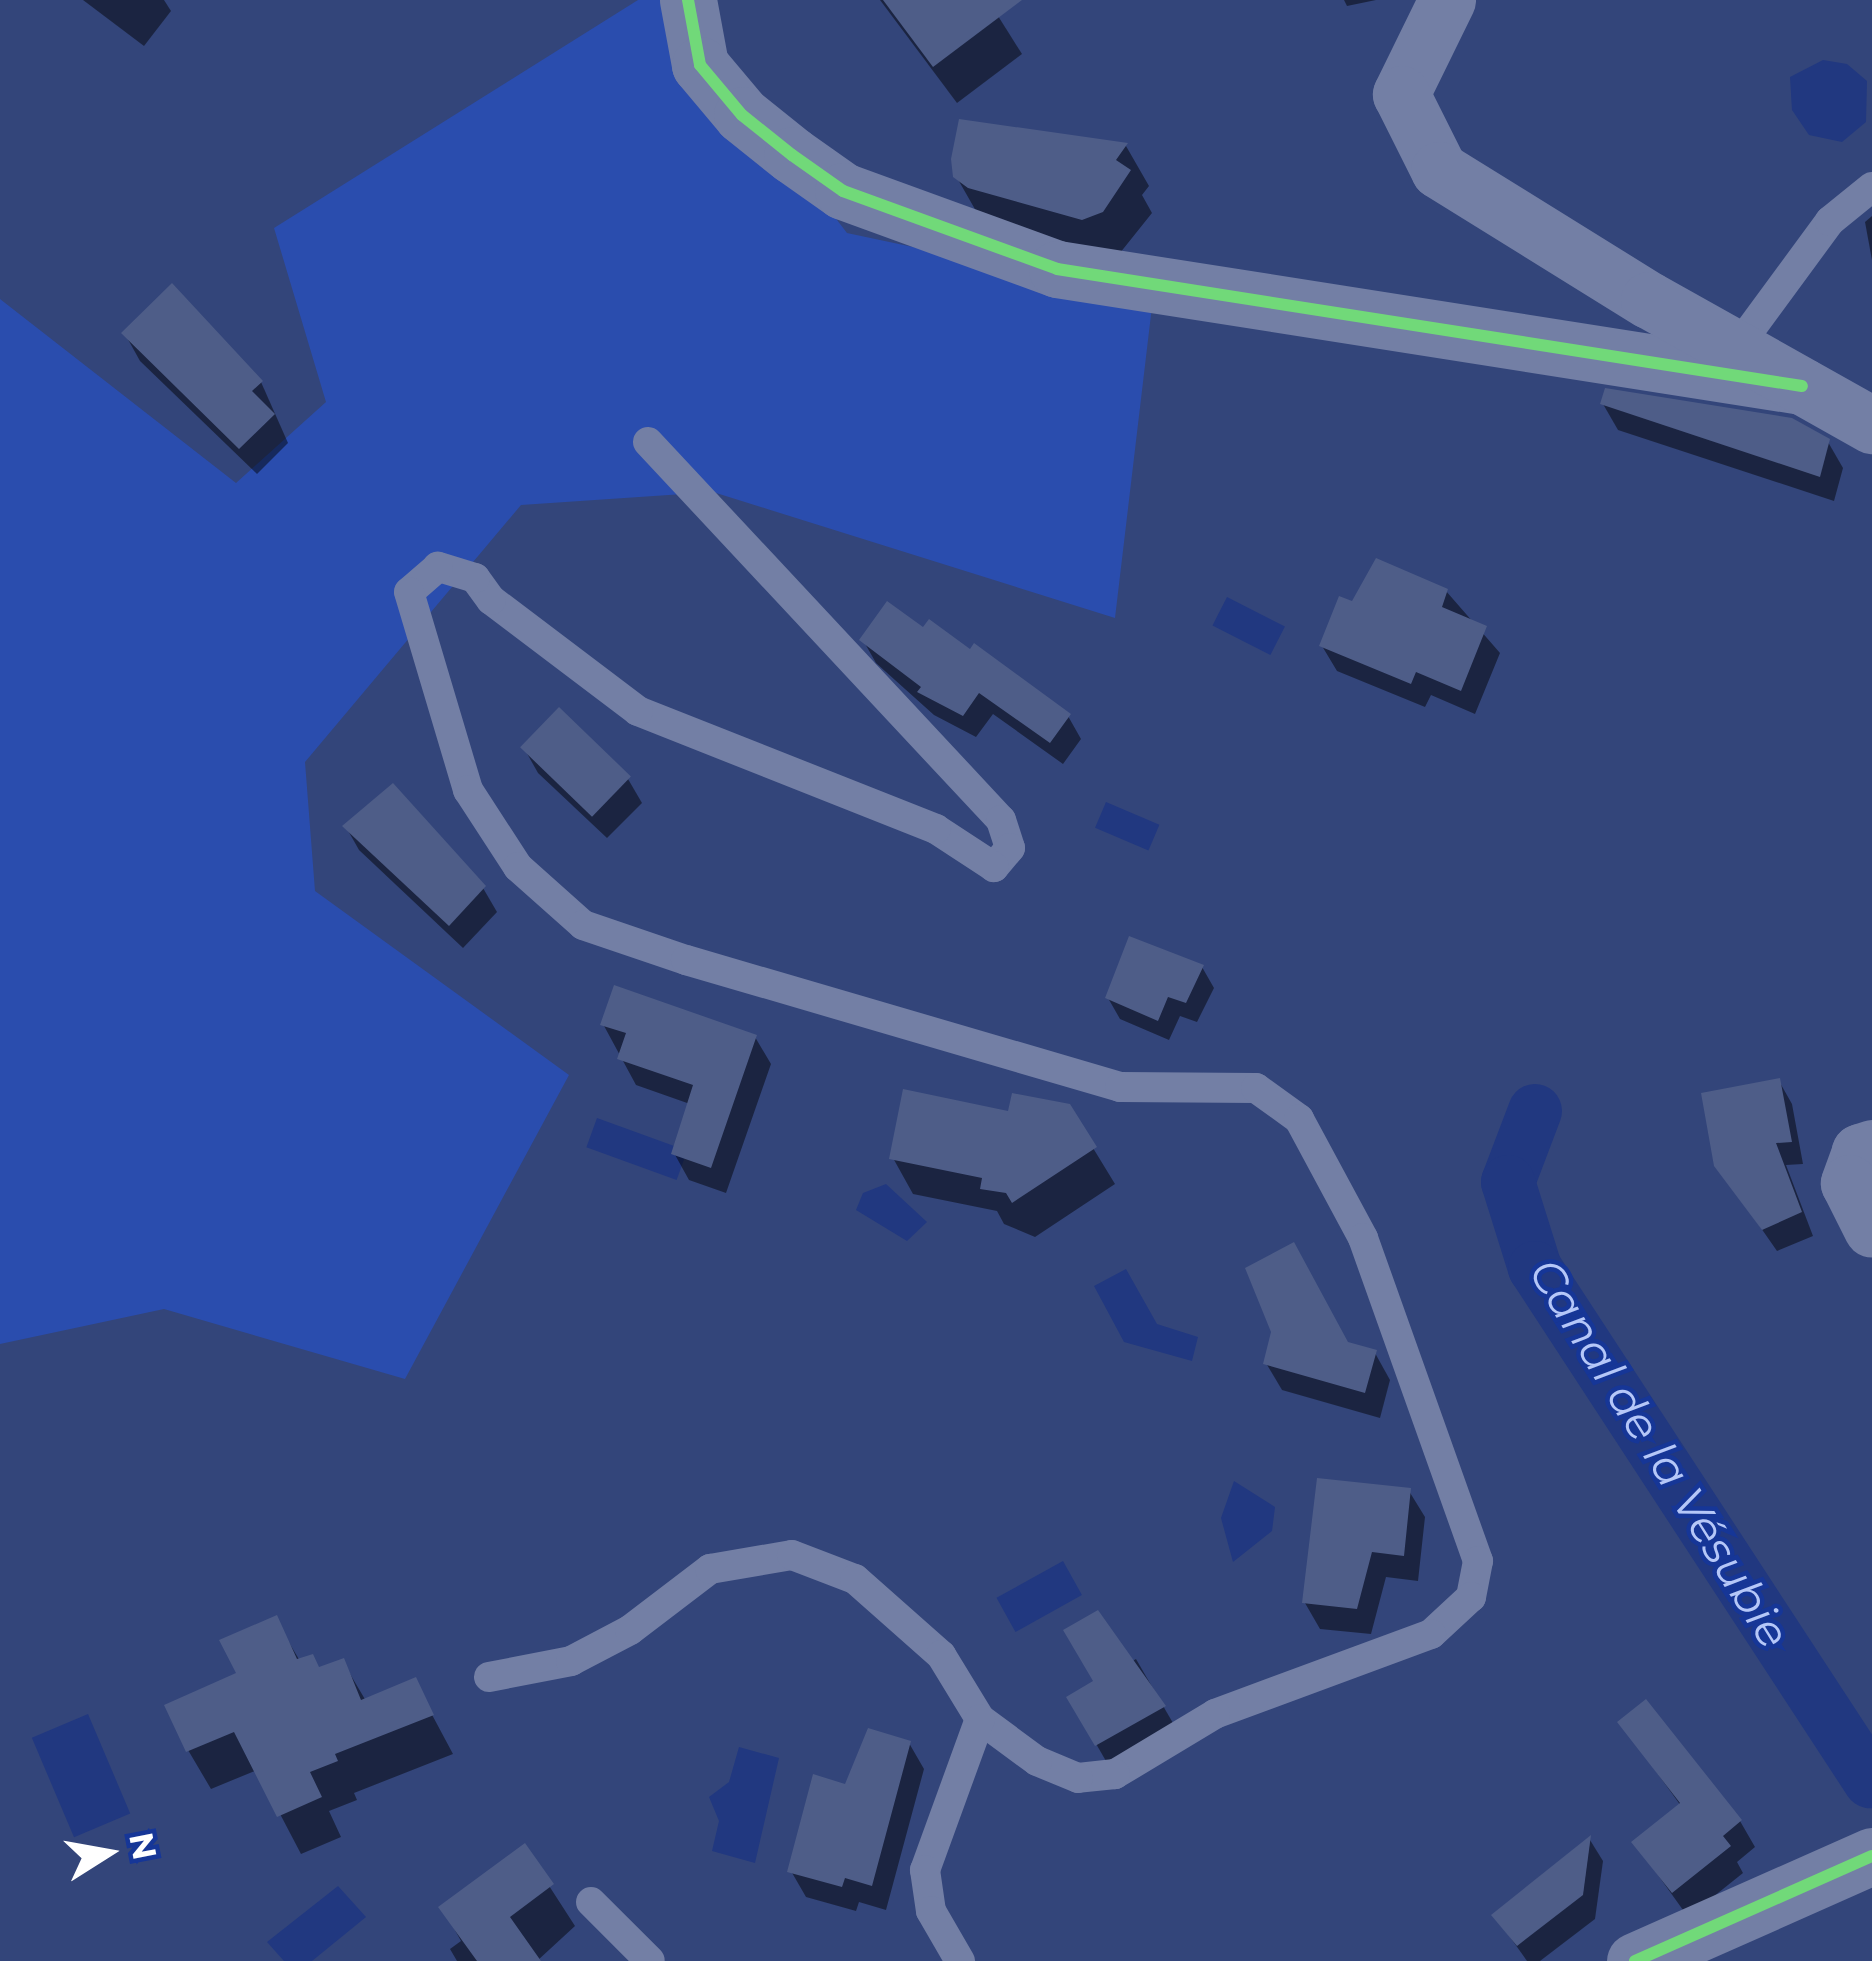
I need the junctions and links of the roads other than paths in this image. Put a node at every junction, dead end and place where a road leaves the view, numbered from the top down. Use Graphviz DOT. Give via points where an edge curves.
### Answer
graph roads {
  1 [pos="688,0"];
  2 [pos="1447,0"];
  3 [pos="1872,187"];
  4 [pos="1736,349"];
  5 [pos="1802,386"];
  6 [pos="1872,425"];
  7 [pos="648,442"];
  8 [pos="1872,1148"];
  9 [pos="1872,1229"];
  10 [pos="489,1677"];
  11 [pos="980,1719"];
  12 [pos="1872,1856"];
  13 [pos="591,1902"];
  14 [pos="650,1961"];
  15 [pos="960,1961"];
  16 [pos="1635,1961"];
  1 -- 5 [label="street" via="700,64 742,115 792,155 843,191 1057,269"];
  2 -- 4 [label="street" via="1401,94 1439,170"];
  3 -- 4 [label="lane" via="1830,221"];
  4 -- 5 [label="street"];
  5 -- 6 [label="street"];
  7 -- 11 [label="lane" via="1001,820 1010,848 994,867 936,829 638,711 491,600 475,578 438,567 409,592 468,790 518,867 584,925 686,960 1120,1087 1256,1088 1299,1119 1363,1238 1478,1562 1471,1597 1431,1634 1215,1714 1115,1774 1078,1778 1037,1761"];
  8 -- 9 [label="street" via="1860,1152 1849,1183"];
  10 -- 11 [label="lane" via="571,1661 630,1630 710,1569 791,1555 855,1579 941,1654"];
  11 -- 15 [label="lane" via="925,1870 931,1911"];
  12 -- 16 [label="street"];
  13 -- 14 [label="lane"];
}
